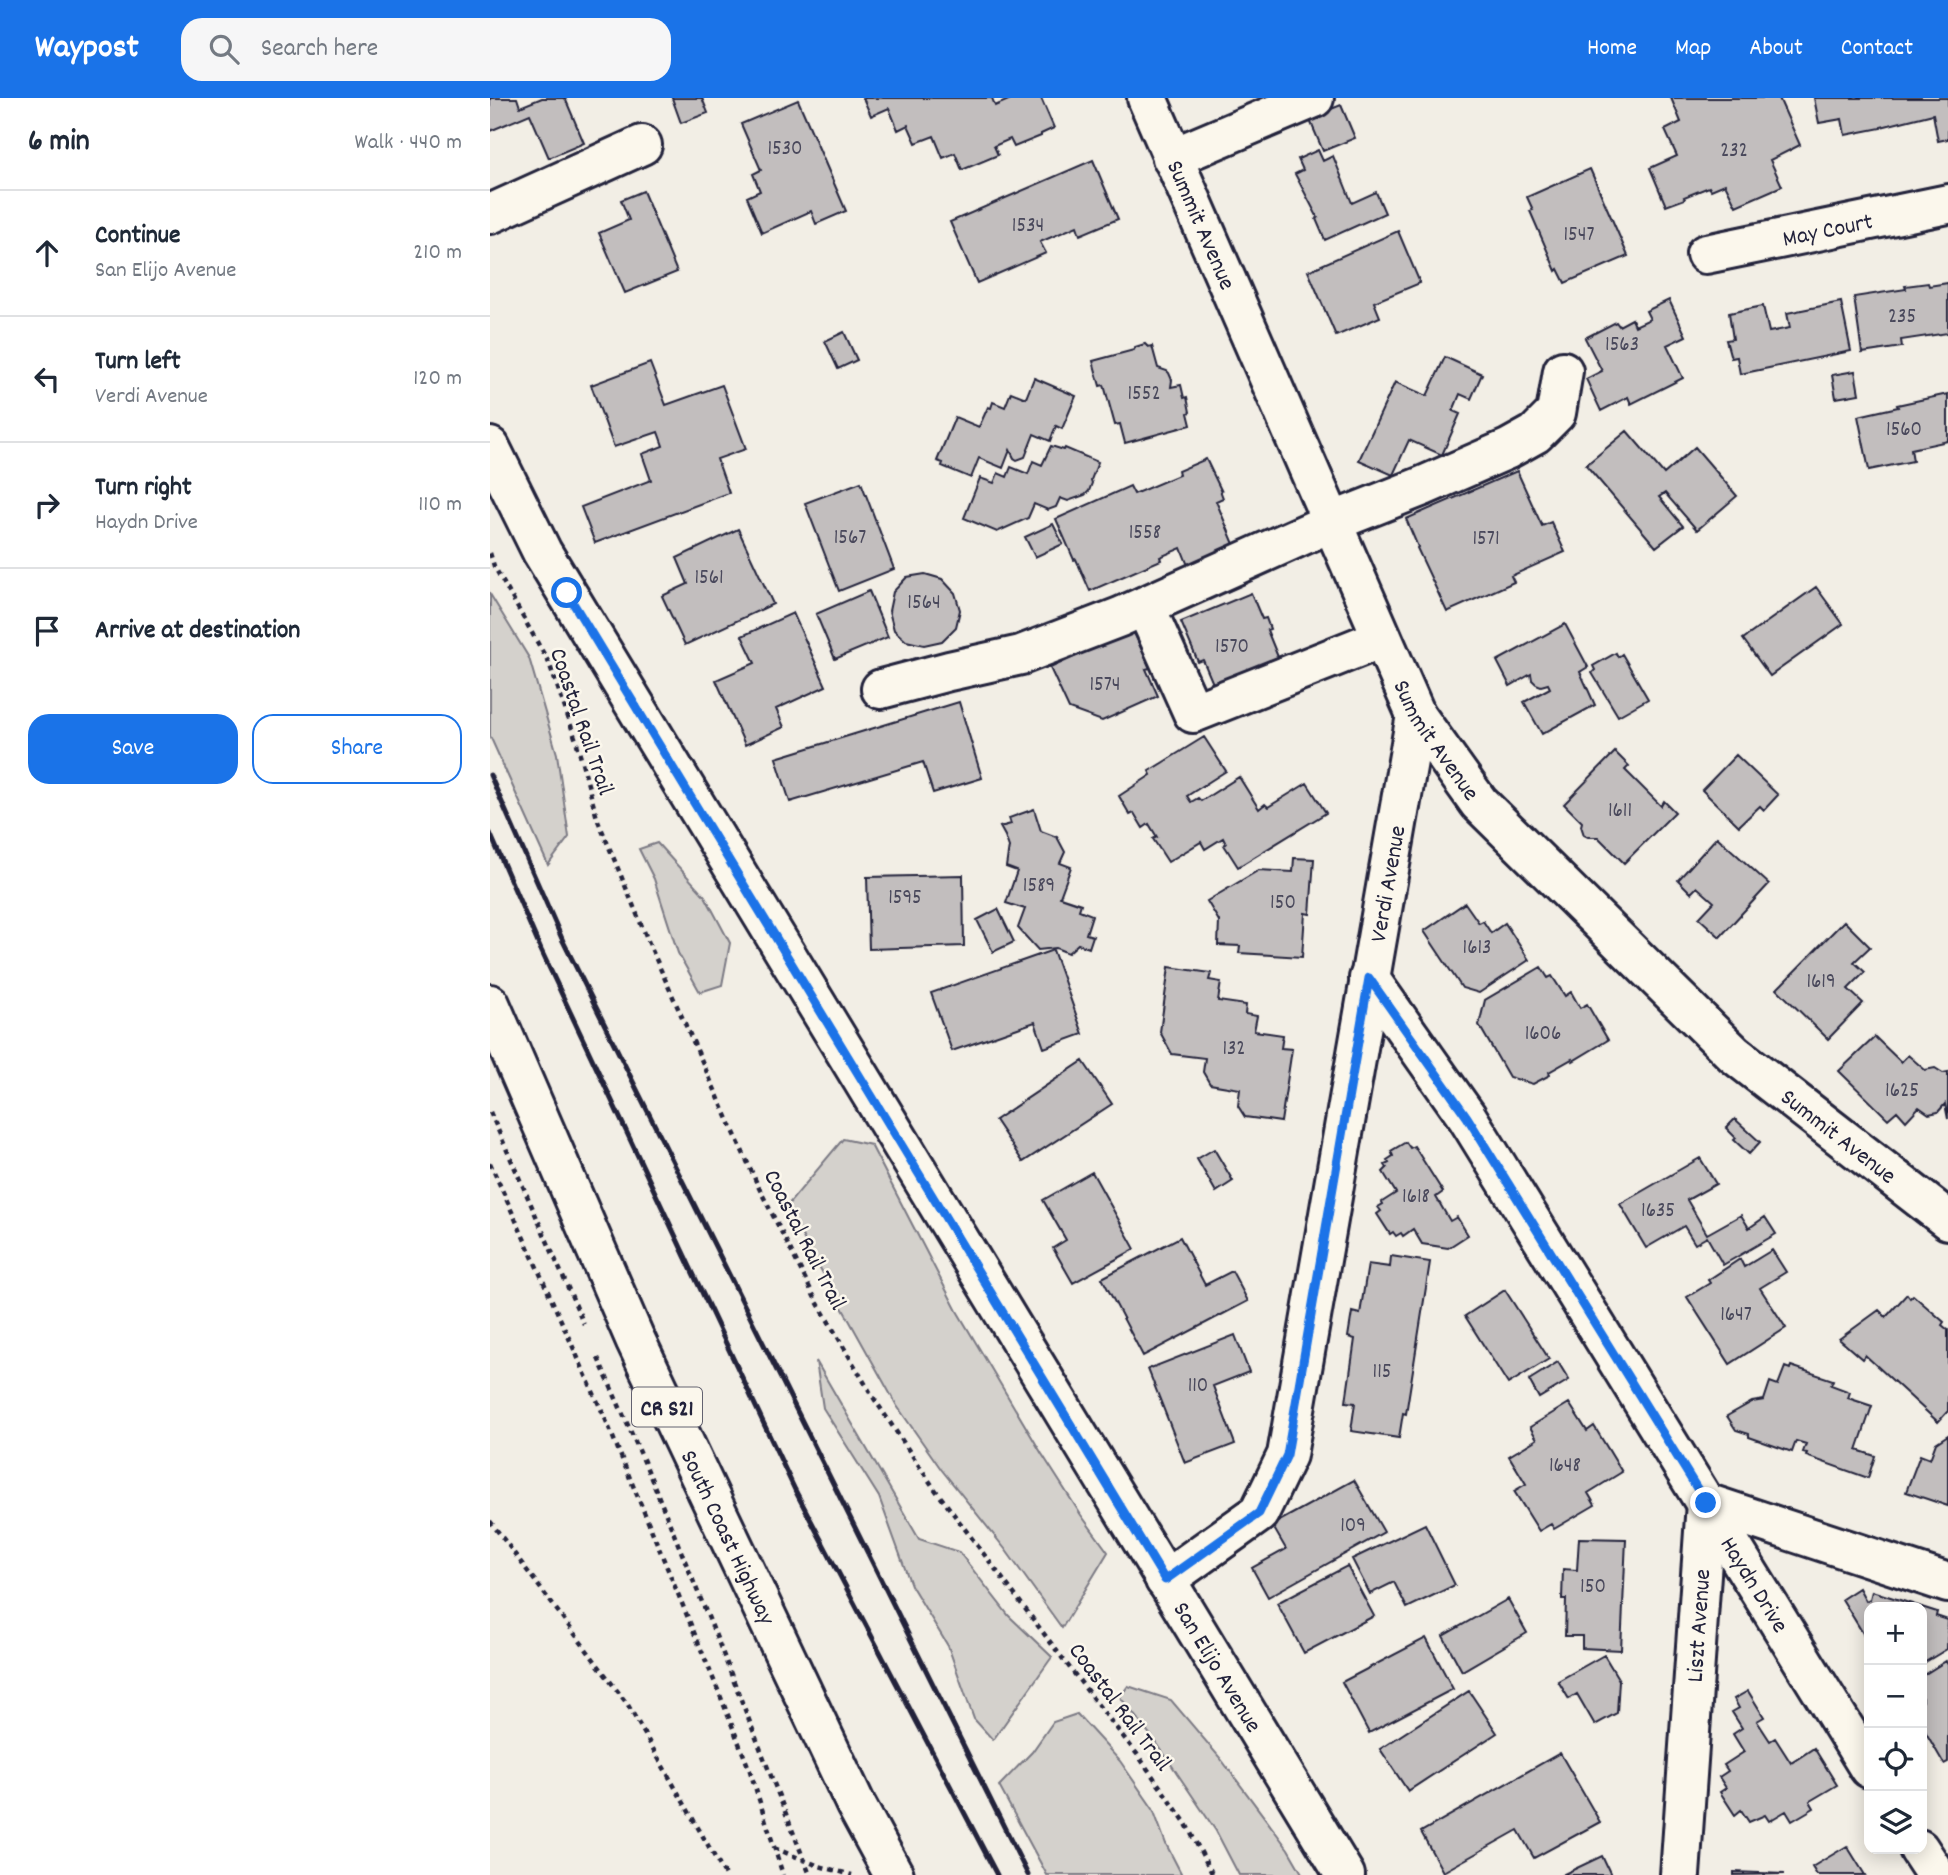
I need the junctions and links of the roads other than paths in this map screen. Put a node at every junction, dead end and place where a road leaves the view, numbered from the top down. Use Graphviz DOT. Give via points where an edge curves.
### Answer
graph roads {
  1 [pos="1147,98"];
  2 [pos="1314,98"];
  3 [pos="642,145"];
  4 [pos="1172,158"];
  5 [pos="1948,204"];
  6 [pos="490,214"];
  7 [pos="1706,254"];
  8 [pos="1563,371"];
  9 [pos="490,447"];
  10 [pos="1332,523"];
  11 [pos="1145,606"];
  12 [pos="1382,638"];
  13 [pos="881,689"];
  14 [pos="1416,715"];
  15 [pos="1369,978"];
  16 [pos="490,1004"];
  17 [pos="1948,1220"];
  18 [pos="1706,1503"];
  19 [pos="1165,1580"];
  20 [pos="1948,1583"];
  21 [pos="1864,1760"];
  22 [pos="1922,1854"];
  23 [pos="894,1875"];
  24 [pos="1345,1875"];
  25 [pos="1680,1875"];
  26 [pos="1936,1875"];
  1 -- 4 [label="street, Summit Avenue"];
  2 -- 4 [label="street"];
  3 -- 6 [label="street"];
  4 -- 10 [label="street, Summit Avenue"];
  5 -- 7 [label="street, May Court"];
  8 -- 10 [label="street" via="1556,413 1535,434"];
  9 -- 19 [label="street, San Elijo Avenue" via="542,552"];
  10 -- 11 [label="street"];
  10 -- 12 [label="street, Summit Avenue"];
  11 -- 12 [label="street" via="1193,713"];
  11 -- 13 [label="street" via="1021,655"];
  12 -- 14 [label="street, Summit Avenue"];
  14 -- 15 [label="street, Verdi Avenue"];
  14 -- 17 [label="street, Summit Avenue" via="1479,803 1734,1054"];
  15 -- 18 [label="street, Haydn Drive" via="1467,1117"];
  15 -- 19 [label="street, Verdi Avenue" via="1287,1455 1259,1513"];
  16 -- 23 [label="street, South Coast Highway / CR S21" via="635,1339 856,1805"];
  18 -- 20 [label="street"];
  18 -- 21 [label="street, Haydn Drive"];
  18 -- 25 [label="street, Liszt Avenue"];
  19 -- 24 [label="street, San Elijo Avenue"];
  22 -- 26 [label="street"];
}
